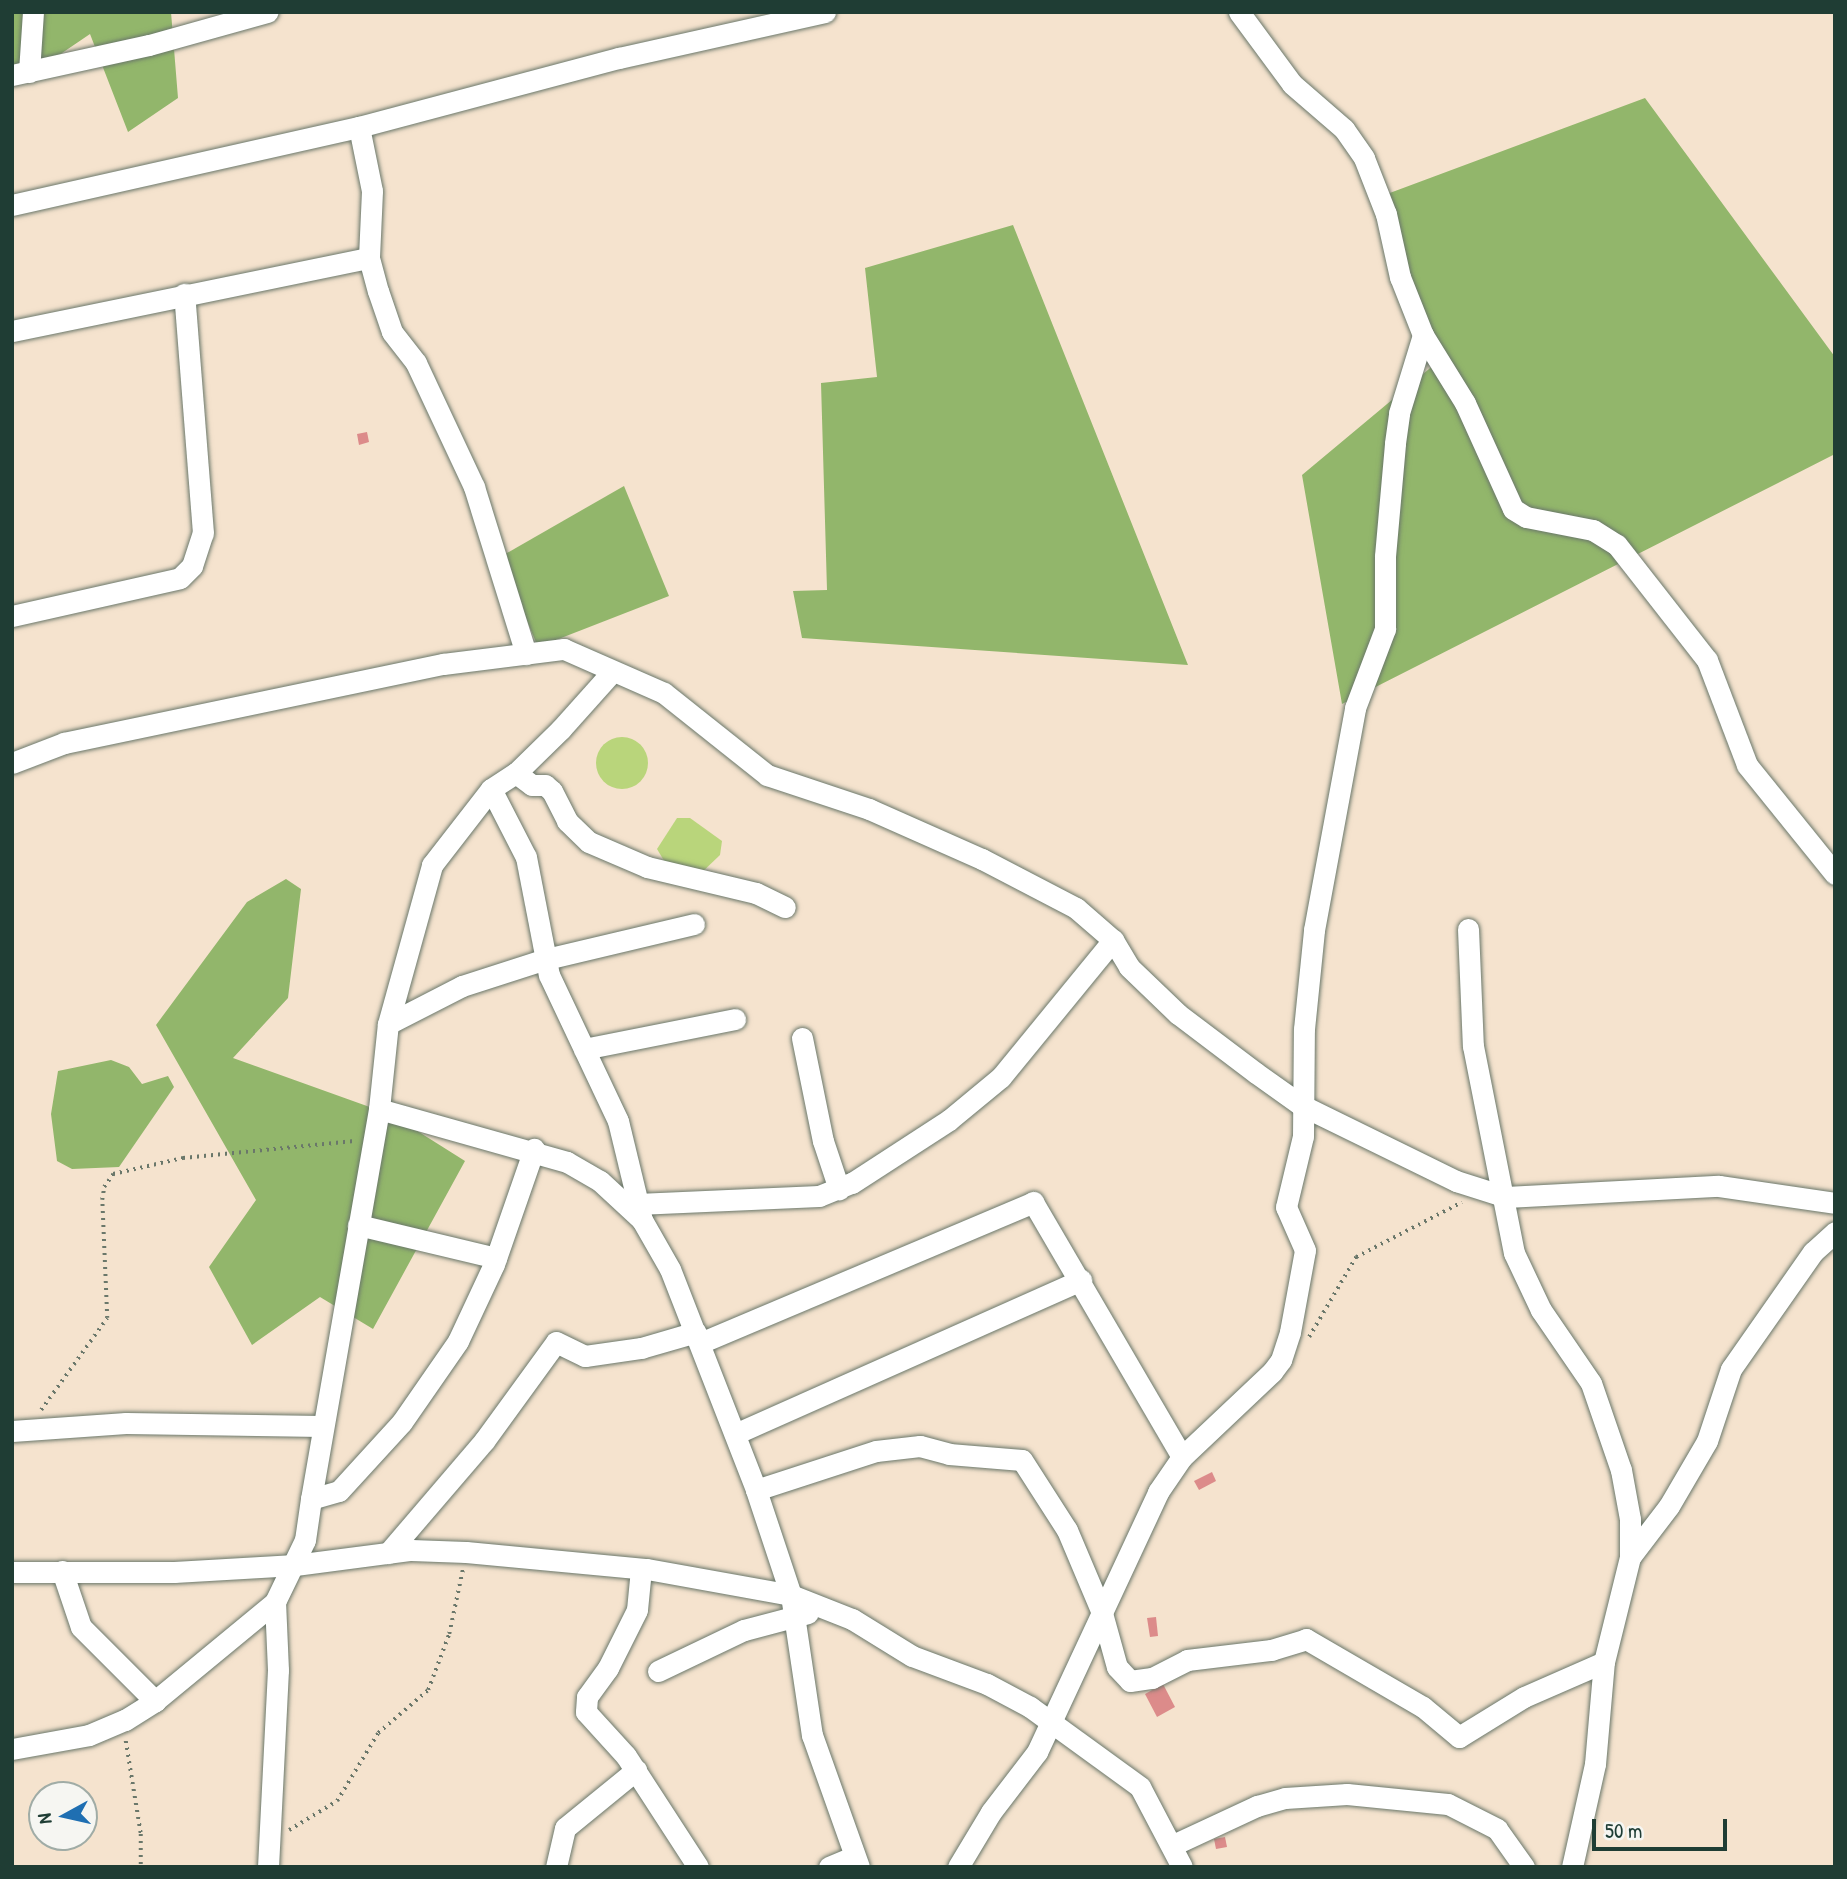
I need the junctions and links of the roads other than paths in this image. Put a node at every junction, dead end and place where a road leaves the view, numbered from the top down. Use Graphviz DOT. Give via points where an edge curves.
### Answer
graph roads {
  1 [pos="33,12"];
  2 [pos="267,12"];
  3 [pos="825,12"];
  4 [pos="1239,12"];
  5 [pos="20,74"];
  6 [pos="359,127"];
  7 [pos="12,205"];
  8 [pos="369,258"];
  9 [pos="184,294"];
  10 [pos="12,331"];
  11 [pos="1423,335"];
  12 [pos="12,616"];
  13 [pos="526,654"];
  14 [pos="612,672"];
  15 [pos="12,762"];
  16 [pos="516,773"];
  17 [pos="491,789"];
  18 [pos="1835,873"];
  19 [pos="785,907"];
  20 [pos="694,924"];
  21 [pos="1468,929"];
  22 [pos="1113,940"];
  23 [pos="545,960"];
  24 [pos="735,1019"];
  25 [pos="388,1024"];
  26 [pos="802,1038"];
  27 [pos="584,1049"];
  28 [pos="1301,1105"];
  29 [pos="379,1109"];
  30 [pos="534,1149"];
  31 [pos="839,1189"];
  32 [pos="1506,1197"];
  33 [pos="1835,1203"];
  34 [pos="640,1212"];
  35 [pos="358,1225"];
  36 [pos="1835,1233"];
  37 [pos="496,1258"];
  38 [pos="1081,1280"];
  39 [pos="698,1337"];
  40 [pos="321,1426"];
  41 [pos="20,1430"];
  42 [pos="735,1434"];
  43 [pos="1182,1457"];
  44 [pos="756,1490"];
  45 [pos="311,1499"];
  46 [pos="388,1553"];
  47 [pos="1630,1558"];
  48 [pos="295,1565"];
  49 [pos="641,1569"];
  50 [pos="62,1571"];
  51 [pos="12,1572"];
  52 [pos="275,1602"];
  53 [pos="793,1606"];
  54 [pos="1102,1613"];
  55 [pos="1604,1662"];
  56 [pos="658,1671"];
  57 [pos="155,1701"];
  58 [pos="1050,1726"];
  59 [pos="12,1749"];
  60 [pos="636,1770"];
  61 [pos="1172,1845"];
  62 [pos="856,1862"];
  63 [pos="268,1867"];
  64 [pos="556,1867"];
  65 [pos="698,1867"];
  66 [pos="829,1867"];
  67 [pos="958,1867"];
  68 [pos="1182,1867"];
  69 [pos="1524,1867"];
  70 [pos="1572,1867"];
  1 -- 5 [label="street"];
  2 -- 5 [label="street" via="149,46"];
  3 -- 6 [label="street" via="619,58"];
  4 -- 11 [label="street" via="1292,84 1343,129 1364,158"];
  6 -- 7 [label="street"];
  6 -- 8 [label="street" via="372,191"];
  8 -- 9 [label="street"];
  8 -- 13 [label="street" via="393,332 416,363 474,487"];
  9 -- 10 [label="street"];
  9 -- 12 [label="street" via="204,533 191,566 180,578"];
  11 -- 18 [label="street" via="1465,403 1513,509 1526,517 1593,530 1617,544 1707,660 1747,765"];
  11 -- 28 [label="street" via="1397,433 1385,556 1385,629 1355,708 1343,788 1324,866 1307,986"];
  13 -- 14 [label="street" via="564,649"];
  13 -- 15 [label="street" via="443,664 64,744"];
  14 -- 16 [label="street"];
  14 -- 22 [label="street" via="664,693 767,775 869,809 982,859 1076,908"];
  16 -- 17 [label="street"];
  16 -- 19 [label="street" via="552,791 567,821 589,842 647,867 756,892"];
  17 -- 23 [label="street" via="526,857 539,907"];
  17 -- 25 [label="street" via="432,865"];
  20 -- 23 [label="street"];
  21 -- 32 [label="street" via="1473,1046"];
  22 -- 28 [label="street" via="1129,967 1178,1014"];
  22 -- 31 [label="street" via="1001,1077 948,1120"];
  23 -- 25 [label="street" via="462,986"];
  23 -- 27 [label="street"];
  24 -- 27 [label="street"];
  25 -- 29 [label="street"];
  26 -- 31 [label="street" via="823,1141"];
  27 -- 34 [label="street" via="618,1121"];
  28 -- 32 [label="street" via="1483,1193"];
  28 -- 43 [label="street" via="1301,1160 1286,1207 1305,1250 1281,1360"];
  29 -- 30 [label="street"];
  29 -- 35 [label="street"];
  30 -- 34 [label="street" via="567,1161"];
  30 -- 37 [label="street"];
  31 -- 34 [label="street" via="819,1196"];
  32 -- 33 [label="street" via="1719,1186"];
  32 -- 47 [label="street" via="1514,1253 1530,1289 1591,1383 1611,1437 1630,1519"];
  34 -- 39 [label="street"];
  35 -- 37 [label="street"];
  35 -- 40 [label="street"];
  36 -- 47 [label="street" via="1813,1252 1731,1369 1707,1441 1669,1506"];
  37 -- 45 [label="street" via="457,1341 402,1422 339,1491"];
  38 -- 39 [label="street" via="1033,1202"];
  38 -- 42 [label="street"];
  38 -- 43 [label="street"];
  39 -- 42 [label="street"];
  39 -- 46 [label="street" via="585,1356 556,1342 484,1441"];
  40 -- 41 [label="street" via="126,1423"];
  40 -- 45 [label="street"];
  42 -- 44 [label="street"];
  43 -- 54 [label="street" via="1148,1513"];
  44 -- 53 [label="street"];
  44 -- 54 [label="street" via="876,1451 909,1447 1022,1460 1067,1530"];
  45 -- 48 [label="street" via="309,1529"];
  46 -- 48 [label="street"];
  46 -- 49 [label="street" via="466,1552"];
  47 -- 55 [label="street"];
  48 -- 50 [label="street" via="174,1572"];
  48 -- 52 [label="street"];
  49 -- 53 [label="street"];
  49 -- 60 [label="street" via="637,1610 608,1668 587,1697 586,1712"];
  50 -- 51 [label="street"];
  50 -- 57 [label="street" via="81,1627"];
  52 -- 57 [label="street"];
  52 -- 63 [label="street" via="278,1670"];
  53 -- 56 [label="street"];
  53 -- 58 [label="street" via="827,1609 912,1656 987,1684 1030,1707"];
  53 -- 62 [label="street" via="812,1735"];
  54 -- 55 [label="street" via="1116,1667 1130,1681 1139,1682 1187,1660 1271,1650 1306,1639 1423,1707 1460,1737 1524,1697"];
  54 -- 58 [label="street"];
  55 -- 70 [label="street" via="1595,1764"];
  57 -- 59 [label="street" via="89,1735"];
  58 -- 61 [label="street" via="1140,1787"];
  58 -- 67 [label="street"];
  60 -- 64 [label="street" via="565,1828"];
  60 -- 65 [label="street"];
  61 -- 68 [label="street"];
  61 -- 69 [label="street" via="1266,1803 1324,1793 1347,1794 1448,1804 1497,1829"];
  62 -- 66 [label="street"];
}
